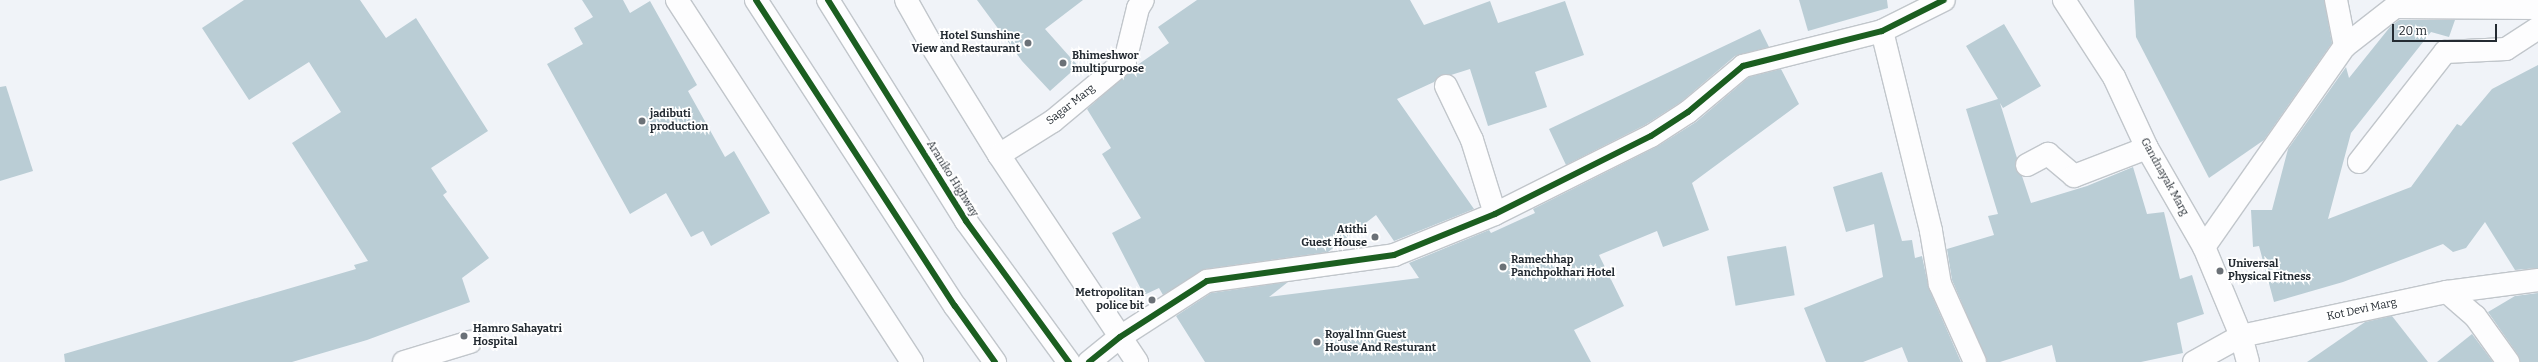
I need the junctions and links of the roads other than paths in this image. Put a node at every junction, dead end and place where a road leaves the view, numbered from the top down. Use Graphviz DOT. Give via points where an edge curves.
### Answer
graph roads {
  1 [pos="677,0"];
  2 [pos="756,0"];
  3 [pos="828,0"];
  4 [pos="906,0"];
  5 [pos="1143,0"];
  6 [pos="1944,0"];
  7 [pos="2064,0"];
  8 [pos="2336,0"];
  9 [pos="2538,8"];
  10 [pos="2538,28"];
  11 [pos="1882,31"];
  12 [pos="2345,46"];
  13 [pos="1446,86"];
  14 [pos="2147,148"];
  15 [pos="1000,155"];
  16 [pos="2359,162"];
  17 [pos="2027,166"];
  18 [pos="1495,214"];
  19 [pos="2204,247"];
  20 [pos="2538,280"];
  21 [pos="2447,292"];
  22 [pos="2241,336"];
  23 [pos="1120,337"];
  24 [pos="470,342"];
  25 [pos="404,362"];
  26 [pos="912,362"];
  27 [pos="995,362"];
  28 [pos="1069,362"];
  29 [pos="1089,362"];
  30 [pos="1137,362"];
  31 [pos="1975,362"];
  32 [pos="2194,362"];
  33 [pos="2248,362"];
  34 [pos="2508,362"];
  1 -- 26 [label="main road"];
  2 -- 27 [label="main road" via="937,280"];
  3 -- 28 [label="main road, Araniko Highway" via="966,221"];
  4 -- 15 [label="main road"];
  5 -- 15 [label="main road, Sagar Marg" via="1138,8 1125,61 1053,121"];
  6 -- 11 [label="main road"];
  7 -- 14 [label="main road, Gandnayak Marg" via="2114,77"];
  8 -- 12 [label="main road"];
  9 -- 12 [label="main road" via="2395,6"];
  10 -- 16 [label="main road" via="2506,49 2445,52"];
  11 -- 18 [label="main road" via="1743,66 1688,112 1651,136"];
  11 -- 31 [label="main road" via="1931,231 1940,284"];
  12 -- 19 [label="main road"];
  13 -- 18 [label="main road" via="1472,140"];
  14 -- 17 [label="main road" via="2074,176 2048,154"];
  14 -- 19 [label="main road, Gandnayak Marg"];
  15 -- 23 [label="main road"];
  18 -- 23 [label="main road" via="1394,255 1207,281"];
  19 -- 22 [label="main road, Gandnayak Marg"];
  20 -- 21 [label="main road, Kot Devi Marg"];
  21 -- 22 [label="main road, Kot Devi Marg"];
  21 -- 34 [label="main road" via="2475,316"];
  22 -- 32 [label="main road, Kot Devi Marg"];
  22 -- 33 [label="main road, Gandnayak Marg"];
  23 -- 29 [label="main road"];
  23 -- 30 [label="main road"];
  24 -- 25 [label="main road"];
}
